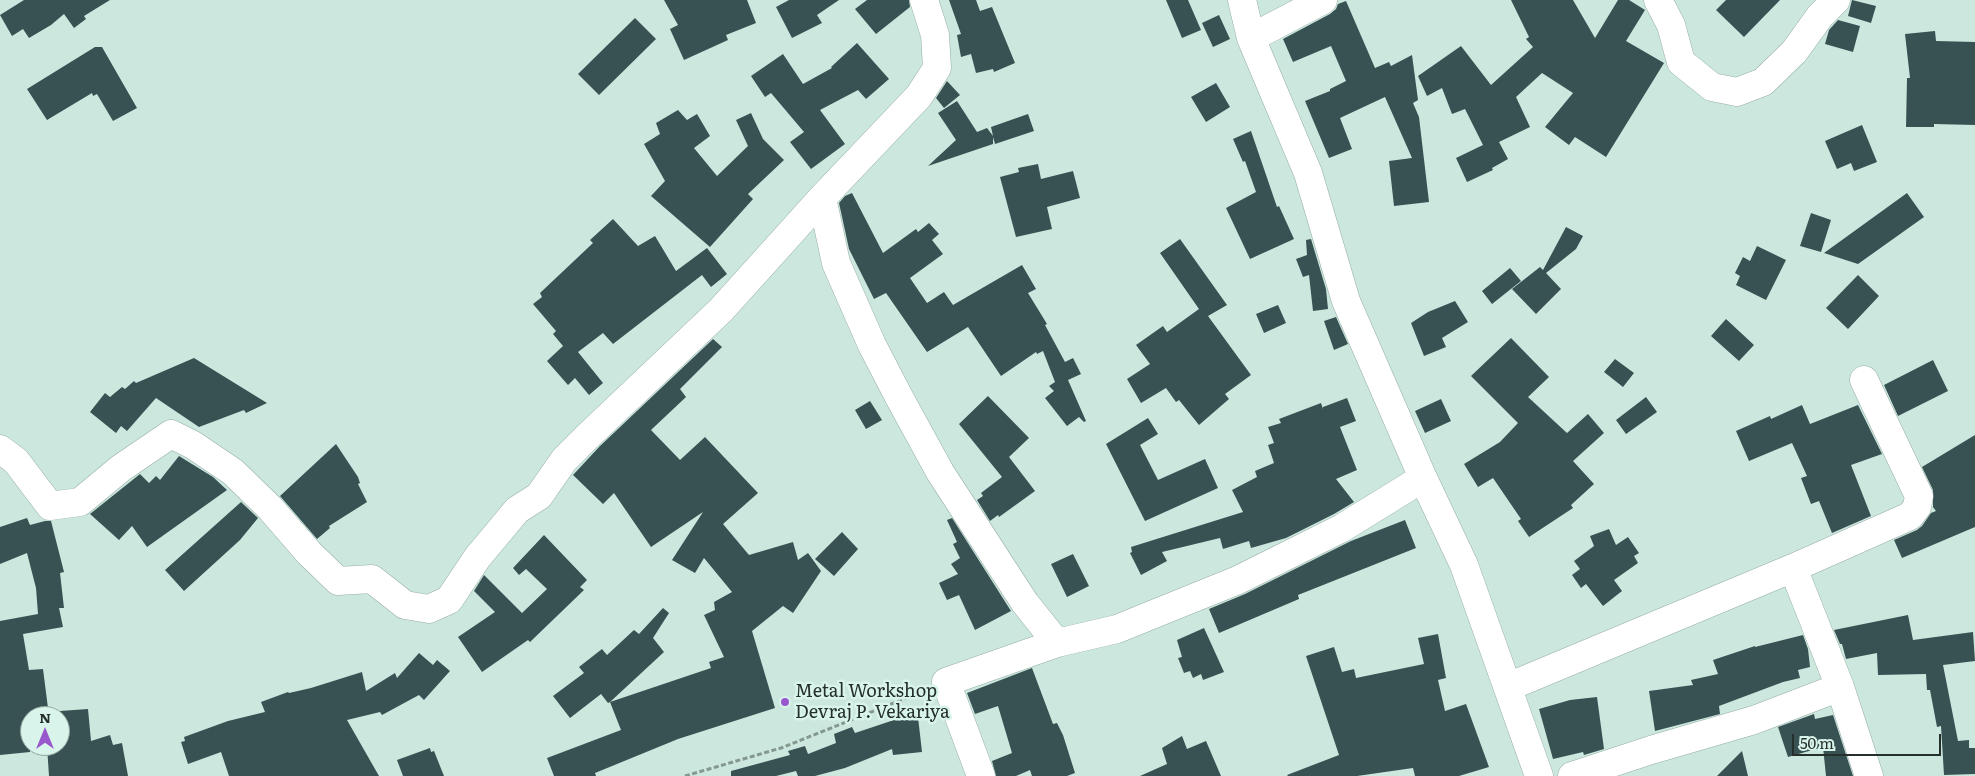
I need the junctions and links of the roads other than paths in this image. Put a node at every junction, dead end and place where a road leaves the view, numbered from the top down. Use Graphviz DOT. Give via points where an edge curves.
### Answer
graph roads {
  1 [pos="924,0"];
  2 [pos="1242,0"];
  3 [pos="1323,0"];
  4 [pos="1658,0"];
  5 [pos="1836,0"];
  6 [pos="1251,38"];
  7 [pos="822,198"];
  8 [pos="1864,380"];
  9 [pos="0,449"];
  10 [pos="1423,478"];
  11 [pos="1793,568"];
  12 [pos="1057,643"];
  13 [pos="1508,687"];
  14 [pos="1840,687"];
  15 [pos="981,776"];
  16 [pos="1539,776"];
  17 [pos="1572,776"];
  18 [pos="1869,776"];
  1 -- 7 [label="street" via="935,35 937,68 920,96"];
  2 -- 6 [label="street"];
  3 -- 6 [label="street"];
  4 -- 5 [label="street" via="1671,25 1681,62 1712,88 1737,92 1763,82 1794,52"];
  6 -- 10 [label="street" via="1308,173 1346,301"];
  7 -- 9 [label="street" via="721,310 564,460 540,496 517,510 477,558 449,600 429,609 405,605 372,579 338,581 233,472 193,444 171,434 121,468 80,502 50,506 16,461"];
  7 -- 12 [label="street" via="836,263 898,397 946,480 1025,603"];
  8 -- 11 [label="street" via="1914,485 1918,496 1916,508 1910,516"];
  10 -- 12 [label="street" via="1342,528 1238,580 1117,629"];
  10 -- 13 [label="street" via="1464,565"];
  11 -- 13 [label="street"];
  11 -- 14 [label="street"];
  12 -- 15 [label="street" via="946,682"];
  13 -- 16 [label="street"];
  14 -- 17 [label="street" via="1754,720"];
  14 -- 18 [label="street"];
}
